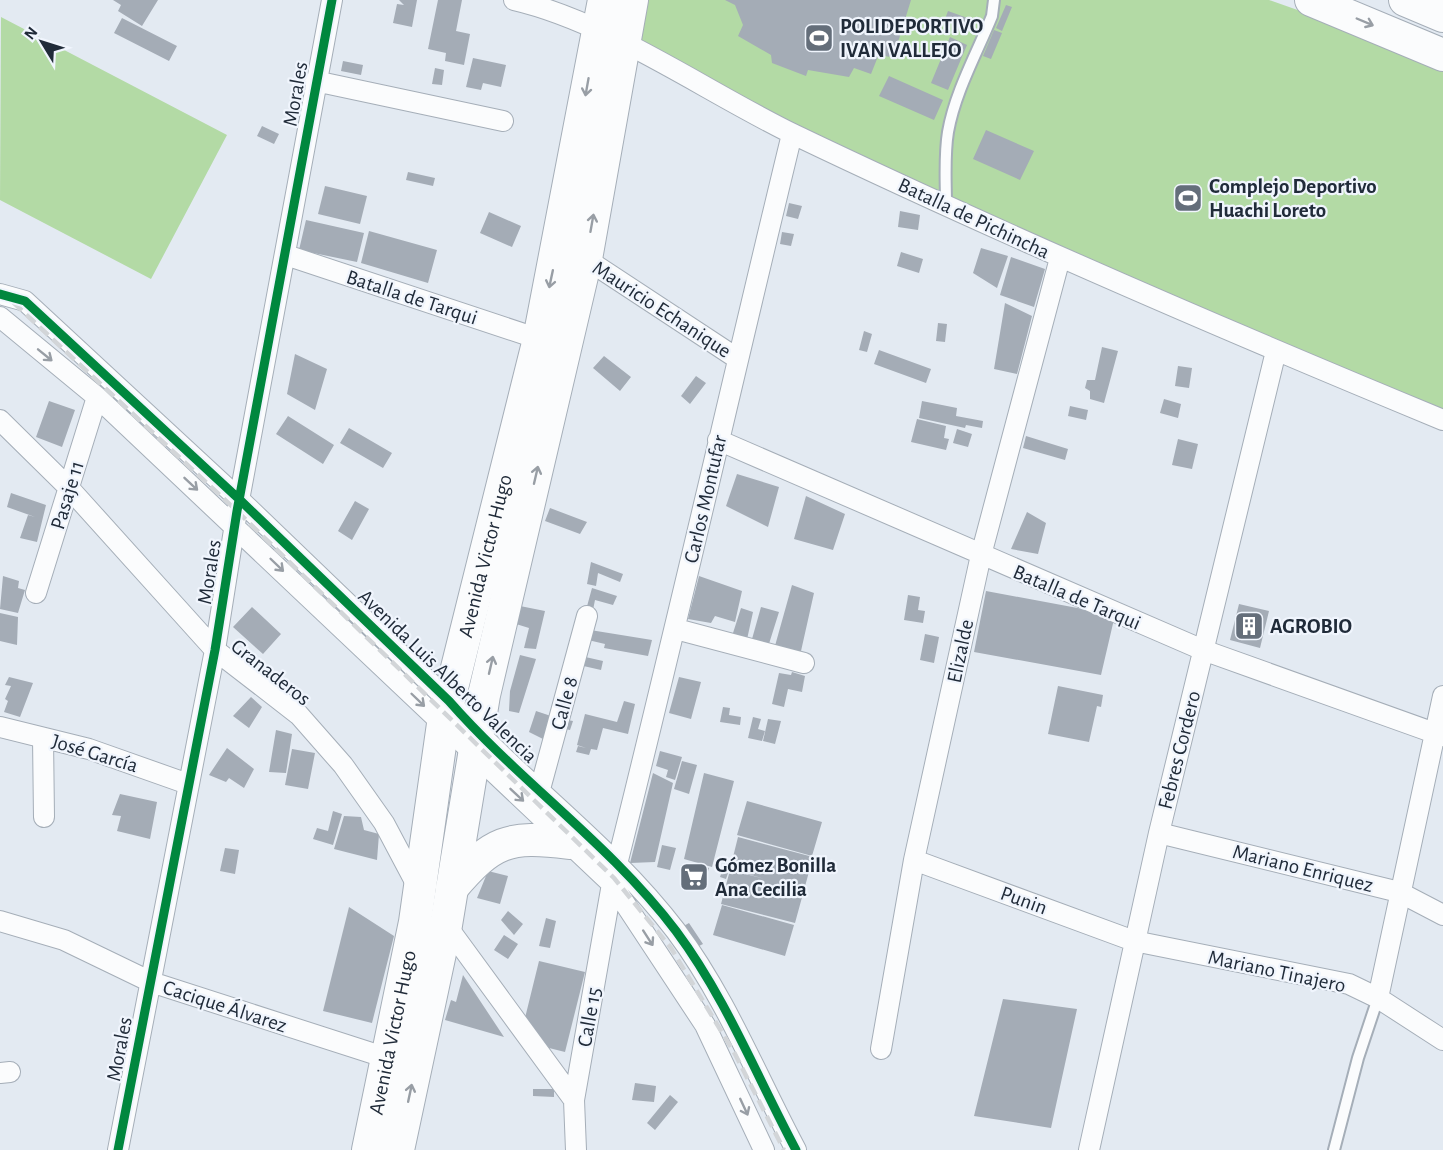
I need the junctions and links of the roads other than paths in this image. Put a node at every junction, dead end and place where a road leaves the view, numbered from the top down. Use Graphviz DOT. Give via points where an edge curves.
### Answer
graph roads {
  1 [pos="332,0"];
  2 [pos="514,0"];
  3 [pos="632,0"];
  4 [pos="994,0"];
  5 [pos="1311,0"];
  6 [pos="1405,0"];
  7 [pos="1443,16"];
  8 [pos="608,24"];
  9 [pos="1443,56"];
  10 [pos="315,81"];
  11 [pos="503,121"];
  12 [pos="792,134"];
  13 [pos="946,206"];
  14 [pos="286,255"];
  15 [pos="1060,258"];
  16 [pos="586,260"];
  17 [pos="0,294"];
  18 [pos="0,317"];
  19 [pos="538,339"];
  20 [pos="1276,351"];
  21 [pos="738,359"];
  22 [pos="97,397"];
  23 [pos="0,420"];
  24 [pos="1443,420"];
  25 [pos="718,440"];
  26 [pos="69,488"];
  27 [pos="240,500"];
  28 [pos="235,525"];
  29 [pos="981,555"];
  30 [pos="36,593"];
  31 [pos="587,616"];
  32 [pos="676,629"];
  33 [pos="215,650"];
  34 [pos="1203,650"];
  35 [pos="804,663"];
  36 [pos="1443,696"];
  37 [pos="446,713"];
  38 [pos="0,727"];
  39 [pos="1440,734"];
  40 [pos="43,738"];
  41 [pos="476,745"];
  42 [pos="188,784"];
  43 [pos="540,789"];
  44 [pos="44,817"];
  45 [pos="1159,833"];
  46 [pos="568,843"];
  47 [pos="914,860"];
  48 [pos="617,864"];
  49 [pos="612,884"];
  50 [pos="452,888"];
  51 [pos="420,892"];
  52 [pos="1399,892"];
  53 [pos="1443,915"];
  54 [pos="0,921"];
  55 [pos="446,926"];
  56 [pos="1134,941"];
  57 [pos="152,982"];
  58 [pos="1378,998"];
  59 [pos="1443,1040"];
  60 [pos="881,1049"];
  61 [pos="387,1058"];
  62 [pos="573,1100"];
  63 [pos="117,1150"];
  64 [pos="368,1150"];
  65 [pos="398,1150"];
  66 [pos="576,1150"];
  67 [pos="764,1150"];
  68 [pos="796,1150"];
  69 [pos="1089,1150"];
  70 [pos="1334,1150"];
  1 -- 10 [label="street, Morales"];
  2 -- 8 [label="street, Batalla de Pichincha"];
  3 -- 8 [label="main road, Avenida Victor Hugo"];
  4 -- 13 [label="lane" via="992,16 948,131"];
  5 -- 9 [label="main road, one-way"];
  6 -- 7 [label="main road"];
  8 -- 12 [label="street, Batalla de Pichincha"];
  16 -- 8 [label="main road, Avenida Victor Hugo, one-way"];
  8 -- 19 [label="main road, Avenida Victor Hugo, one-way"];
  10 -- 11 [label="street"];
  10 -- 14 [label="street, Morales"];
  12 -- 13 [label="street, Batalla de Pichincha"];
  12 -- 21 [label="street, Carlos Montufar"];
  13 -- 15 [label="street, Batalla de Pichincha"];
  14 -- 19 [label="street, Batalla de Tarqui"];
  14 -- 27 [label="street, Morales"];
  15 -- 20 [label="street, Batalla de Pichincha"];
  15 -- 29 [label="street, Elizalde"];
  16 -- 21 [label="street, Mauricio Echanique"];
  41 -- 16 [label="main road, Avenida Victor Hugo, one-way" via="484,695"];
  17 -- 27 [label="street, Avenida Luis Alberto Valencia" via="26,301"];
  18 -- 22 [label="street, Avenida Luis Alberto Valencia, one-way"];
  19 -- 37 [label="main road, Avenida Victor Hugo"];
  20 -- 24 [label="street, Batalla de Pichincha"];
  20 -- 34 [label="street, Febres Cordero"];
  21 -- 25 [label="street, Carlos Montufar"];
  22 -- 26 [label="street, Pasaje 11"];
  22 -- 28 [label="street, Avenida Luis Alberto Valencia, one-way"];
  23 -- 26 [label="street, Granaderos"];
  25 -- 29 [label="street, Batalla de Tarqui"];
  25 -- 32 [label="street, Carlos Montufar"];
  26 -- 30 [label="street, Pasaje 11"];
  26 -- 33 [label="street, Granaderos"];
  27 -- 28 [label="street, Morales"];
  27 -- 37 [label="street, Avenida Luis Alberto Valencia"];
  28 -- 33 [label="street, Morales"];
  28 -- 37 [label="street, Avenida Luis Alberto Valencia, one-way"];
  29 -- 34 [label="street, Batalla de Tarqui"];
  29 -- 47 [label="street, Elizalde"];
  31 -- 43 [label="street, Calle 8"];
  32 -- 35 [label="street"];
  32 -- 48 [label="street, Carlos Montufar"];
  33 -- 42 [label="street, Morales"];
  33 -- 51 [label="street, Granaderos" via="299,715 343,765 384,823"];
  34 -- 39 [label="street, Batalla de Tarqui"];
  34 -- 45 [label="street, Febres Cordero"];
  36 -- 39 [label="street"];
  37 -- 41 [label="street, Avenida Luis Alberto Valencia"];
  37 -- 51 [label="main road, Avenida Victor Hugo"];
  38 -- 40 [label="street, José García"];
  39 -- 52 [label="street"];
  40 -- 42 [label="street, José García" via="89,749"];
  40 -- 44 [label="street"];
  41 -- 43 [label="street, Avenida Luis Alberto Valencia"];
  41 -- 46 [label="street, Avenida Luis Alberto Valencia, one-way"];
  41 -- 50 [label="main road, Avenida Victor Hugo"];
  42 -- 57 [label="street, Morales"];
  43 -- 48 [label="street, Avenida Luis Alberto Valencia"];
  45 -- 52 [label="street, Mariano Enriquez"];
  45 -- 56 [label="street, Febres Cordero"];
  46 -- 49 [label="street, Avenida Luis Alberto Valencia"];
  46 -- 50 [label="main road" via="532,838 510,840 485,853"];
  47 -- 56 [label="street, Punin"];
  47 -- 60 [label="street, Elizalde"];
  48 -- 68 [label="street, Avenida Luis Alberto Valencia" via="676,930 717,993"];
  49 -- 62 [label="street, Calle 15"];
  49 -- 67 [label="street, Avenida Luis Alberto Valencia, one-way" via="705,1025"];
  50 -- 55 [label="main road, Avenida Victor Hugo"];
  51 -- 61 [label="main road, Avenida Victor Hugo"];
  52 -- 53 [label="street, Mariano Enriquez"];
  52 -- 58 [label="street"];
  54 -- 57 [label="street, Cacique Álvarez" via="64,940"];
  55 -- 62 [label="street"];
  65 -- 55 [label="main road, Avenida Victor Hugo, one-way"];
  56 -- 58 [label="street, Mariano Tinajero" via="1349,984"];
  56 -- 69 [label="street, Febres Cordero"];
  57 -- 61 [label="street, Cacique Álvarez"];
  57 -- 63 [label="street, Morales"];
  58 -- 59 [label="street, Mariano Tinajero"];
  58 -- 70 [label="lane"];
  61 -- 64 [label="main road, Avenida Victor Hugo"];
  62 -- 66 [label="street, Calle 15"];
}
